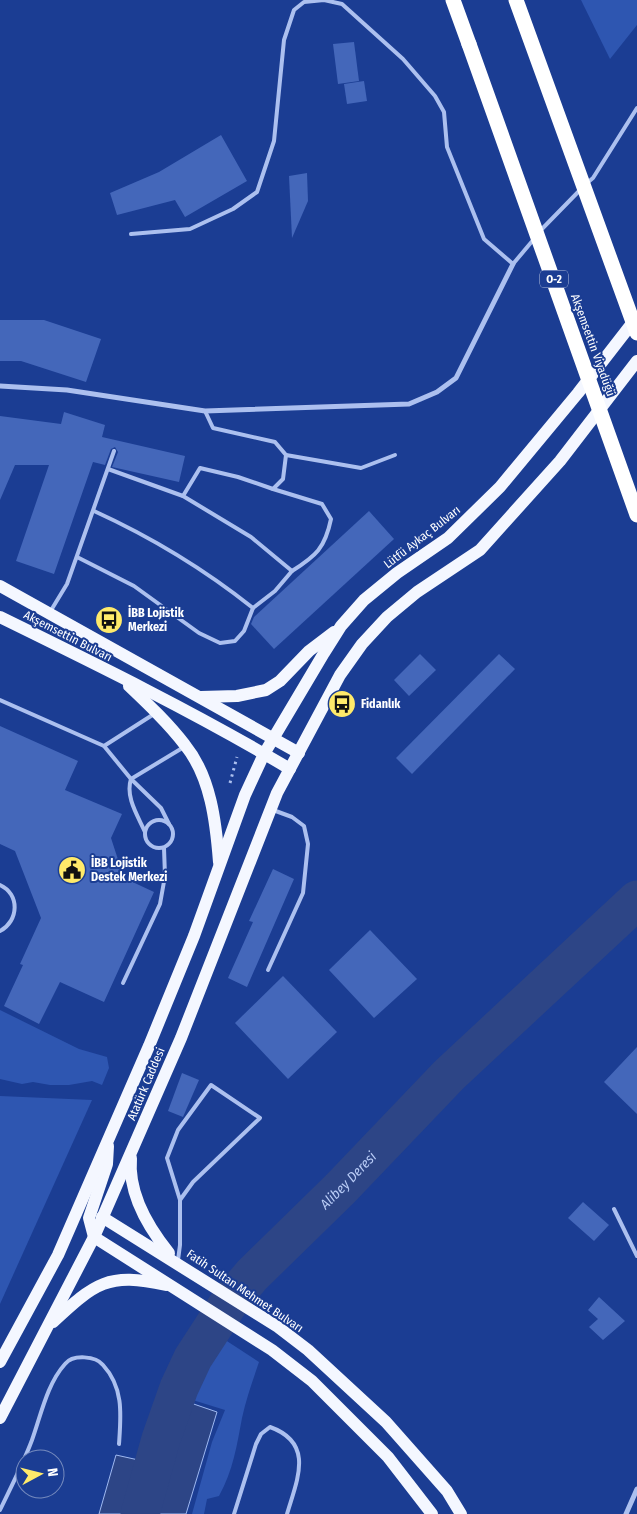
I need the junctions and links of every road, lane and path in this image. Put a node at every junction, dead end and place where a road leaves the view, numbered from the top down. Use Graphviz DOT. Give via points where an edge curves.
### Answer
graph roads {
  1 [pos="453,0"];
  2 [pos="516,0"];
  3 [pos="637,108"];
  4 [pos="131,234"];
  5 [pos="513,264"];
  6 [pos="637,316"];
  7 [pos="637,333"];
  8 [pos="637,361"];
  9 [pos="0,386"];
  10 [pos="205,411"];
  11 [pos="114,451"];
  12 [pos="286,455"];
  13 [pos="395,455"];
  14 [pos="108,469"];
  15 [pos="273,489"];
  16 [pos="183,496"];
  17 [pos="94,511"];
  18 [pos="637,515"];
  19 [pos="77,557"];
  20 [pos="292,571"];
  21 [pos="0,586"];
  22 [pos="253,608"];
  23 [pos="49,614"];
  24 [pos="0,617"];
  25 [pos="341,626"];
  26 [pos="124,681"];
  27 [pos="198,697"];
  28 [pos="0,700"];
  29 [pos="156,712"];
  30 [pos="274,739"];
  31 [pos="104,746"];
  32 [pos="186,746"];
  33 [pos="299,753"];
  34 [pos="264,754"];
  35 [pos="290,769"];
  36 [pos="130,779"];
  37 [pos="271,809"];
  38 [pos="169,824"];
  39 [pos="144,832"];
  40 [pos="164,848"];
  41 [pos="220,868"];
  42 [pos="0,885"];
  43 [pos="0,931"];
  44 [pos="268,970"];
  45 [pos="123,983"];
  46 [pos="108,1141"];
  47 [pos="132,1151"];
  48 [pos="180,1200"];
  49 [pos="614,1209"];
  50 [pos="102,1217"];
  51 [pos="89,1218"];
  52 [pos="71,1227"];
  53 [pos="94,1237"];
  54 [pos="637,1256"];
  55 [pos="177,1262"];
  56 [pos="174,1286"];
  57 [pos="42,1333"];
  58 [pos="0,1362"];
  59 [pos="0,1418"];
  60 [pos="119,1444"];
  61 [pos="637,1489"];
  62 [pos="0,1510"];
  63 [pos="234,1514"];
  64 [pos="288,1514"];
  65 [pos="432,1514"];
  66 [pos="461,1514"];
  67 [pos="626,1514"];
  1 -- 18 [label="highway, Akşemsettin Viyadüğü / O-2, bridge"];
  2 -- 7 [label="highway, bridge"];
  3 -- 5 [label="lane" via="593,178 554,214"];
  4 -- 5 [label="lane" via="190,229 233,209 257,192 274,141 284,40 294,10 304,2 324,0 342,4 403,59 435,96 444,112 447,147 484,239"];
  5 -- 10 [label="street" via="456,378 436,392 409,404"];
  6 -- 25 [label="main road, Lütfü Aykaç Bulvarı" via="500,487 448,538 364,600"];
  8 -- 33 [label="main road" via="560,460 480,550 417,592 362,644 340,675"];
  9 -- 10 [label="street" via="67,390"];
  10 -- 12 [label="lane" via="213,428 275,442"];
  11 -- 14 [label="lane"];
  12 -- 13 [label="lane" via="360,468"];
  12 -- 15 [label="lane" via="283,479"];
  14 -- 16 [label="lane"];
  14 -- 17 [label="lane"];
  15 -- 16 [label="lane" via="200,468"];
  15 -- 20 [label="lane" via="322,504 331,519 326,540 312,558"];
  16 -- 20 [label="lane" via="251,537"];
  17 -- 19 [label="lane"];
  17 -- 22 [label="lane" via="132,528 215,577"];
  19 -- 22 [label="lane" via="134,586 199,633 220,643 235,641 240,636"];
  19 -- 23 [label="lane" via="68,584"];
  20 -- 22 [label="lane"];
  21 -- 23 [label="main road, Akşemsettin Bulvarı"];
  23 -- 27 [label="main road, Akşemsettin Bulvarı"];
  24 -- 26 [label="main road, Akşemsettin Bulvarı"];
  25 -- 27 [label="main road" via="266,690 236,696"];
  25 -- 30 [label="main road, Lütfü Aykaç Bulvarı"];
  26 -- 29 [label="main road"];
  26 -- 34 [label="main road" via="164,698"];
  27 -- 30 [label="main road, Akşemsettin Bulvarı"];
  28 -- 31 [label="lane"];
  29 -- 31 [label="lane"];
  29 -- 32 [label="main road"];
  30 -- 33 [label="main road, Akşemsettin Bulvarı"];
  30 -- 34 [label="main road, Atatürk Caddesi"];
  31 -- 36 [label="lane"];
  32 -- 36 [label="lane"];
  32 -- 41 [label="main road" via="209,796"];
  33 -- 35 [label="main road, Atatürk Caddesi"];
  34 -- 35 [label="main road"];
  34 -- 41 [label="main road, Atatürk Caddesi" via="245,795"];
  35 -- 37 [label="main road, Atatürk Caddesi"];
  36 -- 38 [label="lane" via="161,808"];
  36 -- 39 [label="lane" via="130,797"];
  37 -- 44 [label="lane" via="292,817 304,826 308,844 303,893"];
  37 -- 47 [label="main road, Atatürk Caddesi" via="181,1038"];
  38 -- 39 [label="lane" via="156,820"];
  38 -- 40 [label="lane" via="173,837"];
  39 -- 40 [label="lane" via="149,846"];
  40 -- 45 [label="lane" via="165,876 160,904"];
  41 -- 46 [label="main road, Atatürk Caddesi"];
  42 -- 43 [label="lane" via="10,892 15,908 11,923"];
  46 -- 51 [label="main road" via="108,1164"];
  46 -- 52 [label="main road, Atatürk Caddesi"];
  47 -- 50 [label="main road, Atatürk Caddesi"];
  47 -- 55 [label="main road" via="130,1168 139,1202 158,1239"];
  48 -- 48 [label="lane" via="167,1158 178,1130 211,1085 260,1118 193,1182"];
  48 -- 55 [label="lane"];
  49 -- 54 [label="lane"];
  50 -- 51 [label="main road"];
  50 -- 53 [label="main road, Atatürk Caddesi"];
  50 -- 55 [label="main road, Fatih Sultan Mehmet Bulvarı"];
  51 -- 52 [label="main road"];
  51 -- 53 [label="main road"];
  52 -- 58 [label="main road, Atatürk Caddesi"];
  53 -- 56 [label="main road"];
  53 -- 57 [label="main road, Atatürk Caddesi" via="74,1280"];
  55 -- 66 [label="main road, Fatih Sultan Mehmet Bulvarı" via="278,1327 338,1375 386,1422 447,1491"];
  56 -- 57 [label="main road" via="135,1278 106,1282 81,1296"];
  56 -- 65 [label="main road" via="272,1350 312,1381 388,1457"];
  57 -- 59 [label="main road, Atatürk Caddesi"];
  60 -- 62 [label="lane" via="122,1409 114,1376 100,1361 82,1357 66,1362 53,1381 31,1442"];
  61 -- 67 [label="street"];
  63 -- 64 [label="lane" via="256,1444 270,1427 296,1445 300,1458 300,1473"];
}
